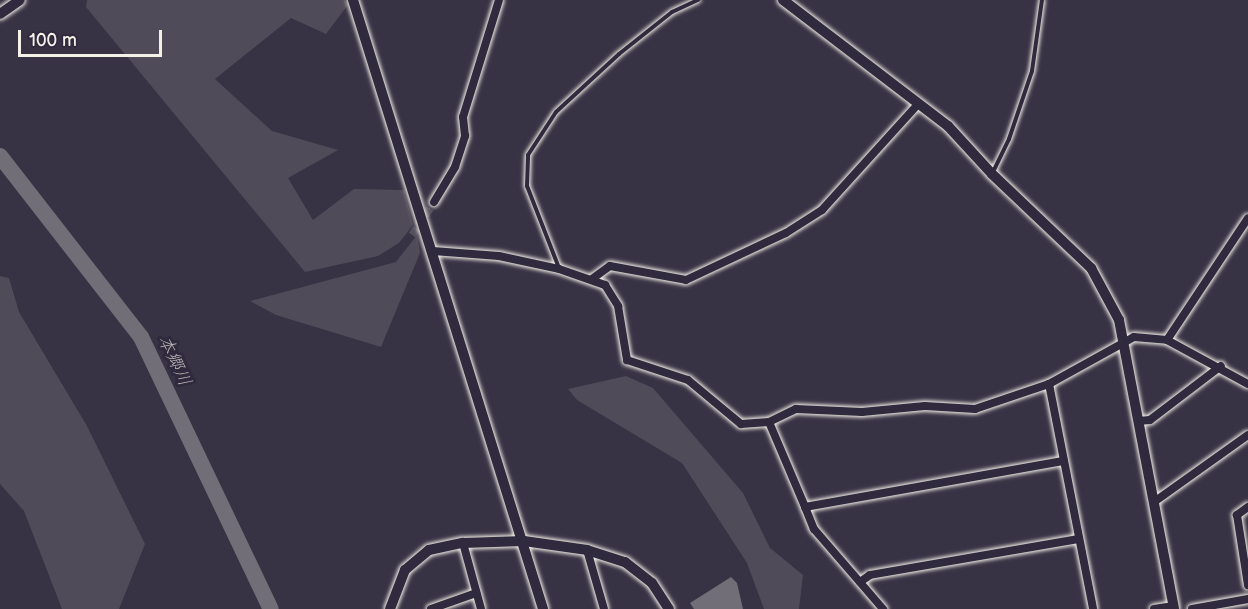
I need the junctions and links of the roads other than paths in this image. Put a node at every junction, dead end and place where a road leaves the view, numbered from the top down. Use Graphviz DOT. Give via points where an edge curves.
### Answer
graph roads {
  1 [pos="20,0"];
  2 [pos="353,0"];
  3 [pos="499,0"];
  4 [pos="698,0"];
  5 [pos="783,0"];
  6 [pos="1042,0"];
  7 [pos="0,14"];
  8 [pos="918,104"];
  9 [pos="992,174"];
  10 [pos="434,202"];
  11 [pos="1248,218"];
  12 [pos="433,251"];
  13 [pos="559,268"];
  14 [pos="592,279"];
  15 [pos="1167,340"];
  16 [pos="1123,341"];
  17 [pos="1221,366"];
  18 [pos="1048,384"];
  19 [pos="1248,384"];
  20 [pos="1138,421"];
  21 [pos="770,422"];
  22 [pos="1248,435"];
  23 [pos="1063,460"];
  24 [pos="1154,502"];
  25 [pos="805,507"];
  26 [pos="1248,507"];
  27 [pos="1079,539"];
  28 [pos="524,541"];
  29 [pos="463,543"];
  30 [pos="587,550"];
  31 [pos="860,582"];
  32 [pos="1248,585"];
  33 [pos="477,593"];
  34 [pos="1248,599"];
  35 [pos="1174,607"];
  36 [pos="390,609"];
  37 [pos="432,609"];
  38 [pos="482,609"];
  39 [pos="543,609"];
  40 [pos="604,609"];
  41 [pos="669,609"];
  42 [pos="884,609"];
  43 [pos="1093,609"];
  44 [pos="1154,609"];
  45 [pos="1192,609"];
  1 -- 7 [label="street"];
  2 -- 12 [label="street"];
  3 -- 10 [label="street" via="463,117 465,136"];
  4 -- 13 [label="lane" via="672,12 619,54 556,112 528,155 527,186"];
  5 -- 8 [label="street"];
  6 -- 9 [label="lane" via="1032,71 1009,139"];
  8 -- 9 [label="street" via="948,126"];
  8 -- 14 [label="street" via="822,210 786,232 692,279 610,266"];
  9 -- 16 [label="street" via="1091,268 1109,297"];
  11 -- 15 [label="street"];
  12 -- 13 [label="street" via="482,253"];
  12 -- 28 [label="street"];
  13 -- 14 [label="street"];
  14 -- 21 [label="street" via="605,285 614,296 624,351 632,364 688,380 741,424"];
  15 -- 16 [label="street" via="1150,337"];
  15 -- 17 [label="street"];
  16 -- 18 [label="street"];
  16 -- 20 [label="street"];
  17 -- 19 [label="street"];
  17 -- 20 [label="street" via="1150,420"];
  18 -- 21 [label="street" via="975,409 796,409"];
  18 -- 23 [label="street"];
  20 -- 24 [label="street"];
  21 -- 25 [label="street"];
  22 -- 24 [label="street"];
  23 -- 25 [label="street"];
  23 -- 27 [label="street"];
  24 -- 35 [label="street"];
  25 -- 31 [label="street" via="814,528"];
  26 -- 32 [label="street" via="1237,515"];
  27 -- 31 [label="street" via="870,575"];
  27 -- 43 [label="street"];
  28 -- 29 [label="street"];
  28 -- 30 [label="street"];
  28 -- 39 [label="street"];
  29 -- 33 [label="street"];
  29 -- 36 [label="street" via="436,548 415,558 396,584"];
  30 -- 40 [label="street"];
  30 -- 41 [label="street" via="610,555 638,571 652,583"];
  31 -- 42 [label="street"];
  33 -- 37 [label="street"];
  33 -- 38 [label="street"];
  34 -- 45 [label="street"];
  35 -- 44 [label="street"];
}
